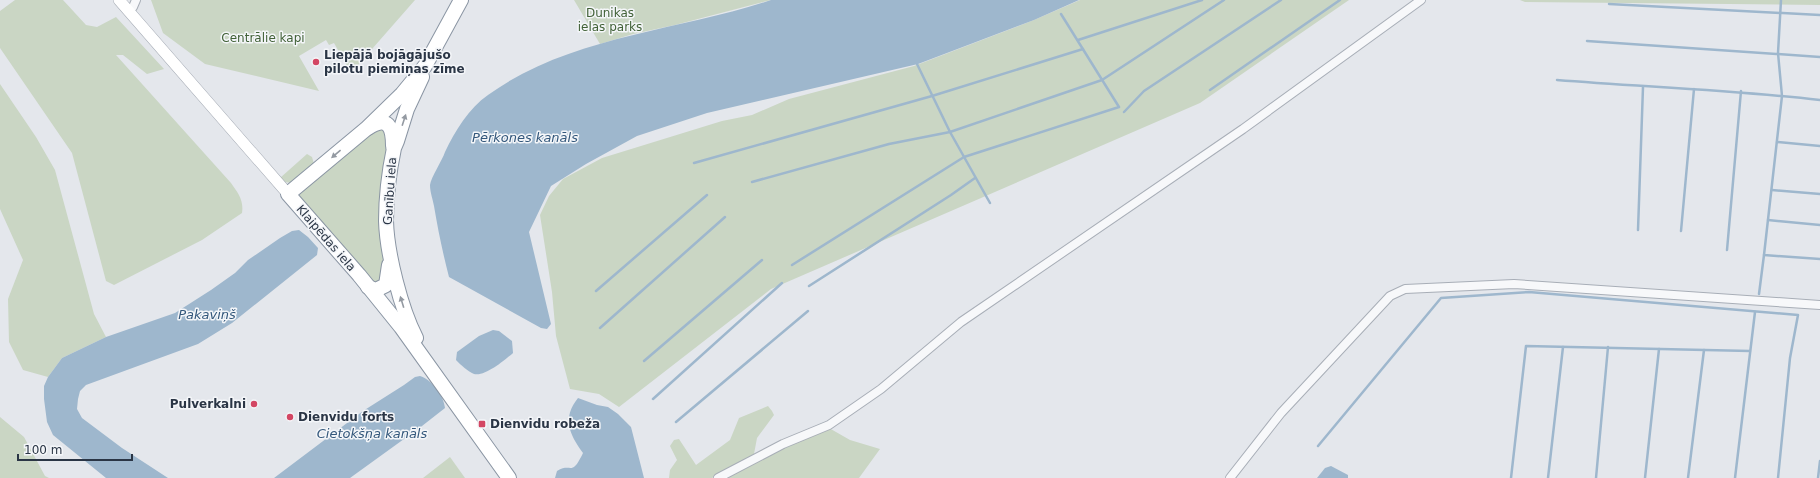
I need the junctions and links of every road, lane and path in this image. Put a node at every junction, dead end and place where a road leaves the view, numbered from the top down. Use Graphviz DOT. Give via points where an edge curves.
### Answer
graph roads {
  1 [pos="118,0"];
  2 [pos="136,0"];
  3 [pos="461,0"];
  4 [pos="1421,0"];
  5 [pos="127,10"];
  6 [pos="425,66"];
  7 [pos="366,129"];
  8 [pos="394,148"];
  9 [pos="288,194"];
  10 [pos="389,250"];
  11 [pos="368,287"];
  12 [pos="1820,304"];
  13 [pos="428,363"];
  14 [pos="509,478"];
  15 [pos="718,478"];
  16 [pos="1230,478"];
  1 -- 5 [label="main road, Klaipēdas iela"];
  2 -- 5 [label="street"];
  3 -- 6 [label="highway, Ganību iela"];
  4 -- 15 [label="street" via="1243,129 961,322 881,389 829,425 783,444"];
  5 -- 9 [label="main road, Klaipēdas iela"];
  6 -- 7 [label="highway, Ganību iela" via="402,94"];
  8 -- 6 [label="highway, Ganību iela, one-way" via="425,72"];
  7 -- 8 [label="highway" via="375,123 383,122 390,125"];
  7 -- 9 [label="highway, Ganību iela, one-way"];
  8 -- 10 [label="highway, Ganību iela" via="387,204"];
  9 -- 11 [label="highway, Klaipēdas iela"];
  10 -- 11 [label="highway" via="386,285 376,290"];
  13 -- 10 [label="highway, Ganību iela, one-way" via="405,311"];
  11 -- 13 [label="highway, Klaipēdas iela"];
  12 -- 16 [label="street" via="1514,284 1405,289 1390,296 1292,402"];
  13 -- 14 [label="highway, Klaipēdas iela"];
}
